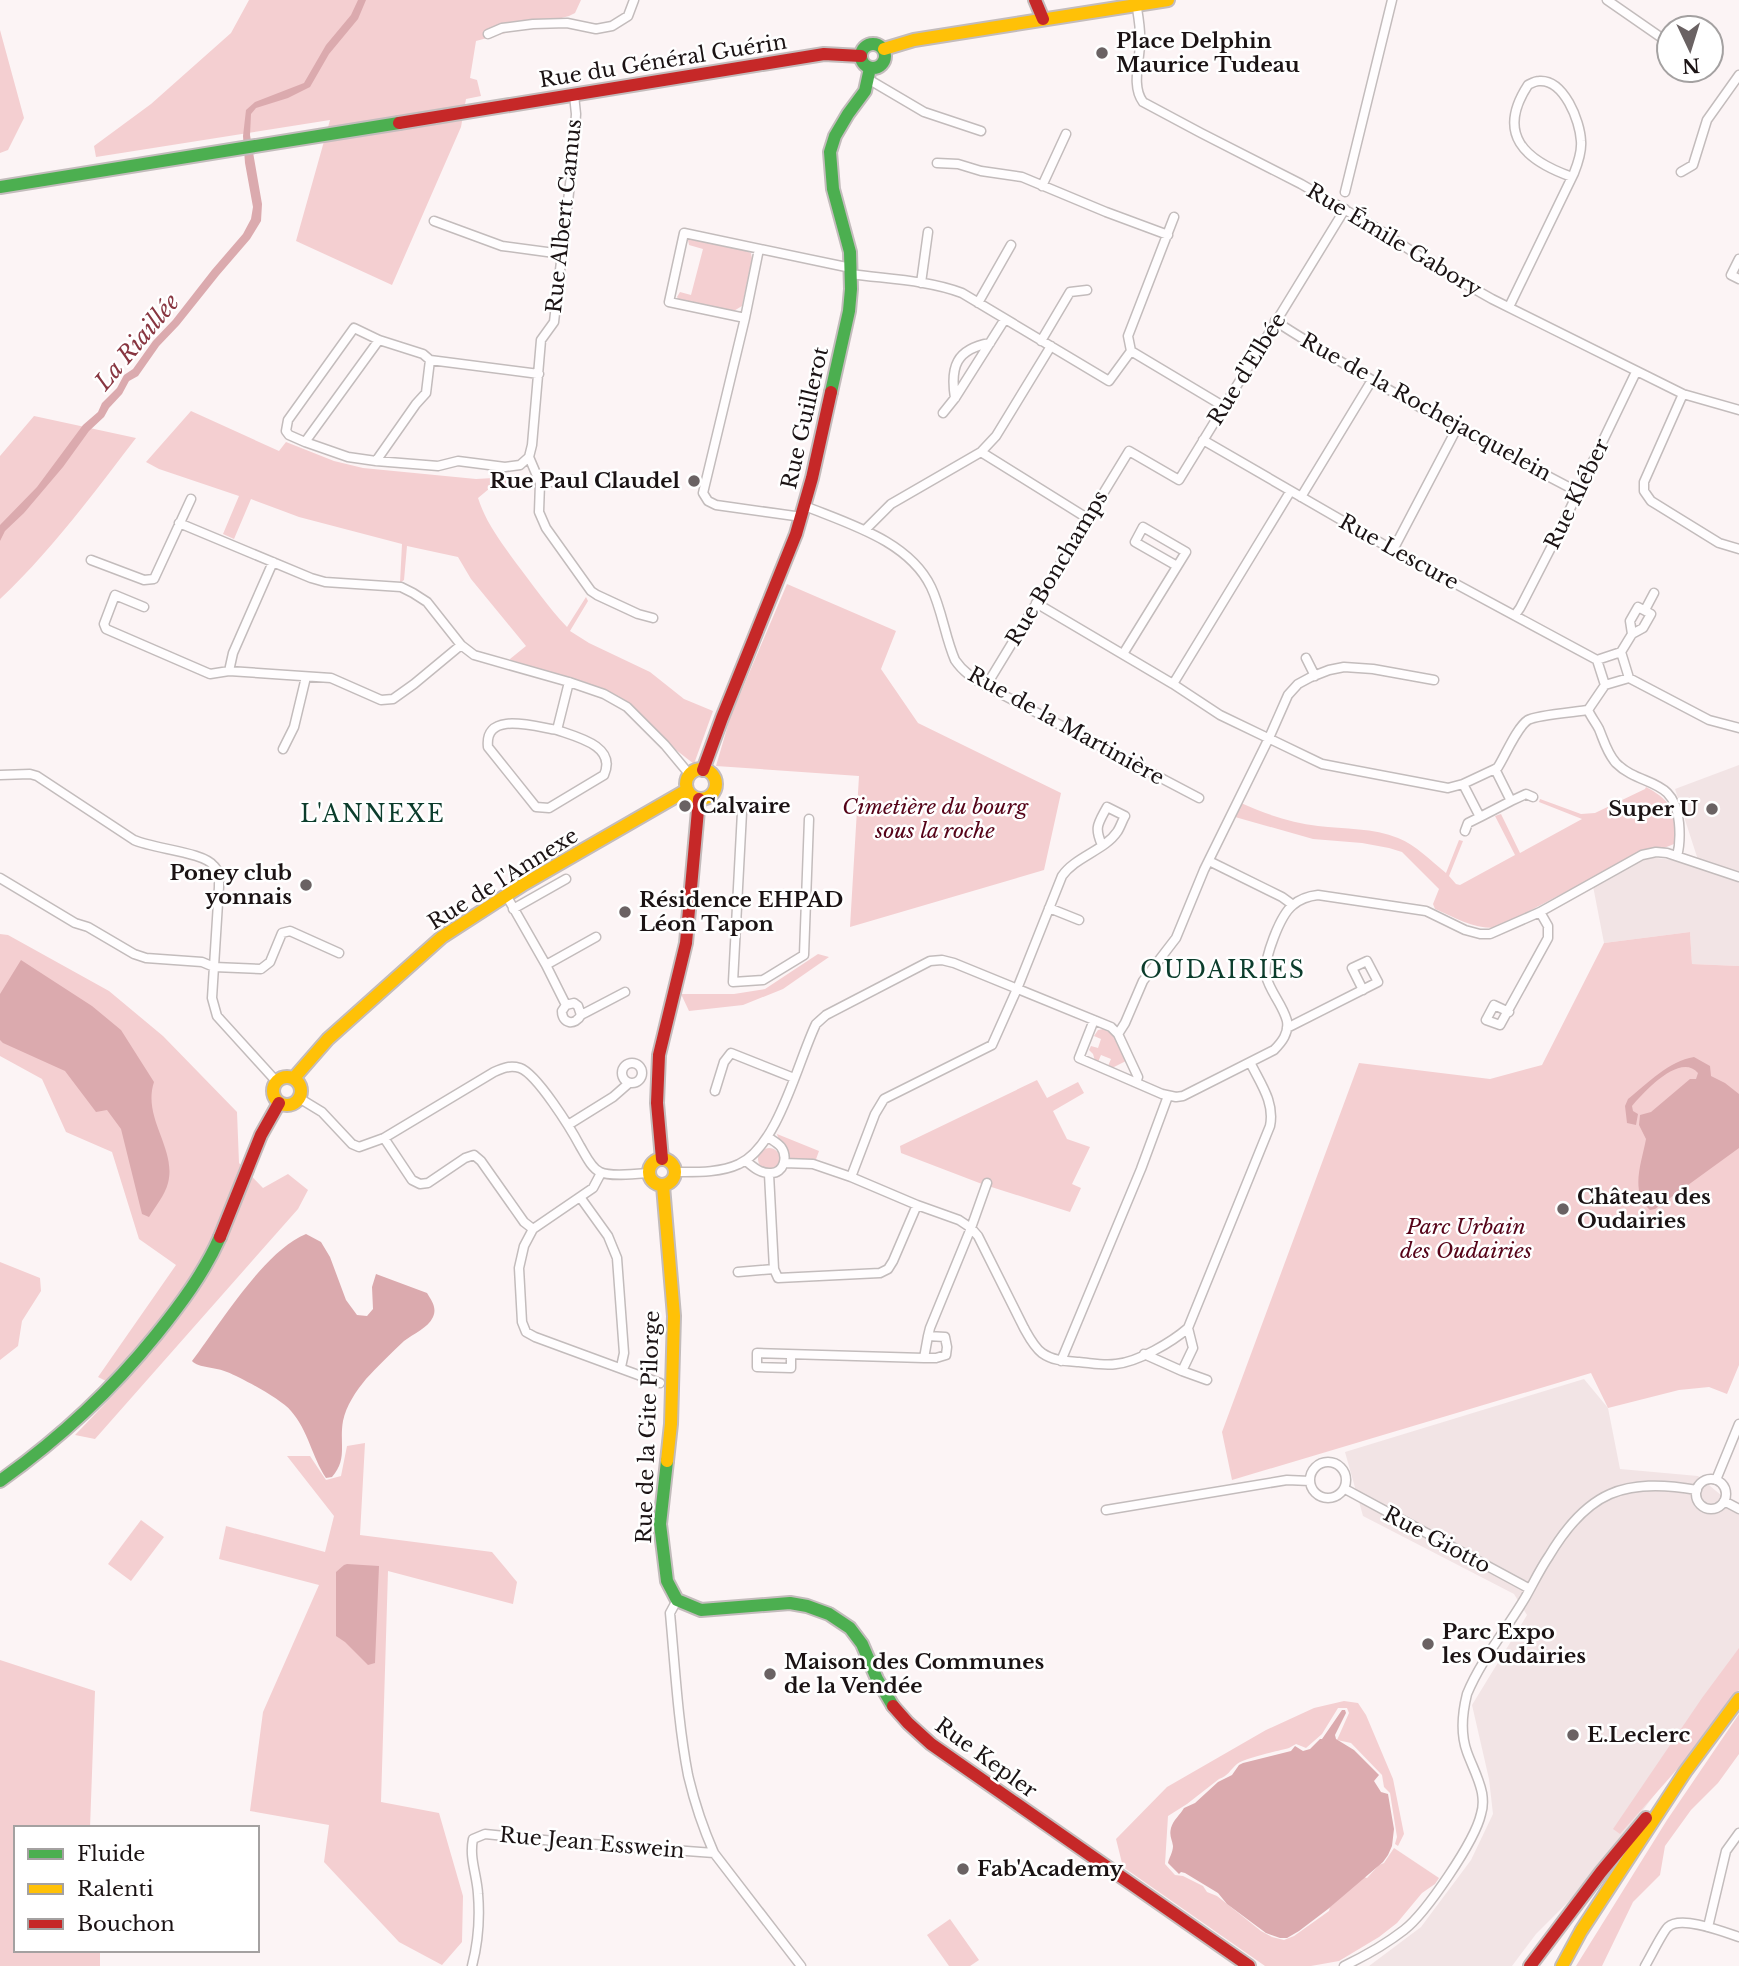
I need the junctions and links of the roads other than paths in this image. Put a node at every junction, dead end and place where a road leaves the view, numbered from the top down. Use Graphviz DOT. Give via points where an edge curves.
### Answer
graph roads {
  1 [pos="634,0"];
  2 [pos="1035,0"];
  3 [pos="1168,0"];
  4 [pos="1392,0"];
  5 [pos="1607,0"];
  6 [pos="1136,2"];
  7 [pos="1044,19"];
  8 [pos="1655,33"];
  9 [pos="488,34"];
  10 [pos="884,50"];
  11 [pos="861,56"];
  12 [pos="869,74"];
  13 [pos="1739,75"];
  14 [pos="574,95"];
  15 [pos="981,131"];
  16 [pos="1066,134"];
  17 [pos="937,163"];
  18 [pos="1681,172"];
  19 [pos="1572,177"];
  20 [pos="1042,186"];
  21 [pos="0,187"];
  22 [pos="1345,192"];
  23 [pos="1345,209"];
  24 [pos="1174,217"];
  25 [pos="434,221"];
  26 [pos="928,232"];
  27 [pos="1168,234"];
  28 [pos="1011,245"];
  29 [pos="760,249"];
  30 [pos="562,254"];
  31 [pos="1739,259"];
  32 [pos="851,271"];
  33 [pos="1739,279"];
  34 [pos="920,284"];
  35 [pos="1087,289"];
  36 [pos="978,303"];
  37 [pos="1509,307"];
  38 [pos="745,318"];
  39 [pos="1004,319"];
  40 [pos="1275,321"];
  41 [pos="379,340"];
  42 [pos="1041,341"];
  43 [pos="990,343"];
  44 [pos="1051,346"];
  45 [pos="1131,351"];
  46 [pos="430,360"];
  47 [pos="1636,372"];
  48 [pos="538,374"];
  49 [pos="1372,380"];
  50 [pos="1683,394"];
  51 [pos="955,398"];
  52 [pos="1223,407"];
  53 [pos="1739,410"];
  54 [pos="943,412"];
  55 [pos="1457,428"];
  56 [pos="1203,440"];
  57 [pos="305,442"];
  58 [pos="1129,451"];
  59 [pos="981,452"];
  60 [pos="529,457"];
  61 [pos="376,461"];
  62 [pos="583,482"];
  63 [pos="540,483"];
  64 [pos="1290,492"];
  65 [pos="1578,492"];
  66 [pos="1301,498"];
  67 [pos="191,499"];
  68 [pos="803,512"];
  69 [pos="1087,518"];
  70 [pos="179,523"];
  71 [pos="865,530"];
  72 [pos="1739,549"];
  73 [pos="1393,550"];
  74 [pos="91,560"];
  75 [pos="273,562"];
  76 [pos="1177,566"];
  77 [pos="1654,593"];
  78 [pos="1036,603"];
  79 [pos="144,607"];
  80 [pos="1515,615"];
  81 [pos="653,618"];
  82 [pos="461,645"];
  83 [pos="1621,652"];
  84 [pos="1124,654"];
  85 [pos="1306,658"];
  86 [pos="1597,660"];
  87 [pos="229,671"];
  88 [pos="1315,676"];
  89 [pos="306,677"];
  90 [pos="1629,678"];
  91 [pos="1434,680"];
  92 [pos="569,682"];
  93 [pos="1173,684"];
  94 [pos="1605,685"];
  95 [pos="986,686"];
  96 [pos="1588,710"];
  97 [pos="1739,728"];
  98 [pos="557,730"];
  99 [pos="1269,738"];
  100 [pos="283,749"];
  101 [pos="1495,769"];
  102 [pos="703,770"];
  103 [pos="0,775"];
  104 [pos="690,775"];
  105 [pos="1463,784"];
  106 [pos="687,790"];
  107 [pos="1533,797"];
  108 [pos="1199,798"];
  109 [pos="699,799"];
  110 [pos="1511,801"];
  111 [pos="742,812"];
  112 [pos="1480,817"];
  113 [pos="809,820"];
  114 [pos="1465,831"];
  115 [pos="1102,845"];
  116 [pos="1677,856"];
  117 [pos="1209,861"];
  118 [pos="1739,877"];
  119 [pos="0,878"];
  120 [pos="566,879"];
  121 [pos="506,895"];
  122 [pos="1293,905"];
  123 [pos="1049,908"];
  124 [pos="513,909"];
  125 [pos="1540,912"];
  126 [pos="1079,920"];
  127 [pos="596,937"];
  128 [pos="339,953"];
  129 [pos="546,965"];
  130 [pos="214,967"];
  131 [pos="1017,989"];
  132 [pos="1363,990"];
  133 [pos="625,992"];
  134 [pos="566,1005"];
  135 [pos="1508,1012"];
  136 [pos="582,1015"];
  137 [pos="1094,1020"];
  138 [pos="1287,1028"];
  139 [pos="1118,1034"];
  140 [pos="1250,1062"];
  141 [pos="794,1077"];
  142 [pos="295,1079"];
  143 [pos="276,1081"];
  144 [pos="1136,1082"];
  145 [pos="629,1083"];
  146 [pos="715,1091"];
  147 [pos="1168,1096"];
  148 [pos="299,1098"];
  149 [pos="279,1103"];
  150 [pos="568,1125"];
  151 [pos="768,1137"];
  152 [pos="384,1138"];
  153 [pos="662,1159"];
  154 [pos="746,1161"];
  155 [pos="784,1163"];
  156 [pos="675,1172"];
  157 [pos="601,1173"];
  158 [pos="649,1173"];
  159 [pos="769,1174"];
  160 [pos="851,1177"];
  161 [pos="987,1184"];
  162 [pos="663,1185"];
  163 [pos="580,1197"];
  164 [pos="916,1205"];
  165 [pos="971,1228"];
  166 [pos="533,1229"];
  167 [pos="774,1269"];
  168 [pos="738,1272"];
  169 [pos="1188,1328"];
  170 [pos="928,1336"];
  171 [pos="792,1354"];
  172 [pos="1144,1354"];
  173 [pos="924,1358"];
  174 [pos="1061,1361"];
  175 [pos="621,1367"];
  176 [pos="1182,1371"];
  177 [pos="1207,1380"];
  178 [pos="660,1383"];
  179 [pos="1739,1424"];
  180 [pos="1310,1480"];
  181 [pos="1716,1480"];
  182 [pos="0,1481"];
  183 [pos="1345,1489"];
  184 [pos="1697,1490"];
  185 [pos="1724,1501"];
  186 [pos="1739,1509"];
  187 [pos="1106,1510"];
  188 [pos="1530,1589"];
  189 [pos="677,1600"];
  190 [pos="1739,1699"];
  191 [pos="1685,1772"];
  192 [pos="1739,1833"];
  193 [pos="714,1853"];
  194 [pos="1708,1927"];
  195 [pos="1739,1937"];
  196 [pos="1359,1962"];
  197 [pos="472,1966"];
  198 [pos="800,1966"];
  199 [pos="1250,1966"];
  200 [pos="1344,1966"];
  201 [pos="1530,1966"];
  202 [pos="1562,1966"];
  203 [pos="1645,1966"];
  1 -- 9 [label="street" via="628,16 612,26 533,24"];
  2 -- 7 [label="street"];
  3 -- 6 [label="street"];
  4 -- 22 [label="street"];
  5 -- 8 [label="street"];
  6 -- 7 [label="street"];
  6 -- 23 [label="street, Rue Émile Gabory" via="1141,39 1137,87 1143,102"];
  7 -- 10 [label="street" via="908,41"];
  10 -- 11 [label="street" via="872,44"];
  10 -- 12 [label="street" via="882,65"];
  11 -- 12 [label="street"];
  11 -- 14 [label="street, Rue du Général Guérin" via="824,54"];
  12 -- 15 [label="street" via="924,112"];
  12 -- 32 [label="street, Rue Guillerot" via="865,91 835,136 830,152"];
  13 -- 18 [label="street" via="1707,120 1693,165"];
  14 -- 21 [label="street, Rue du Général Guérin"];
  14 -- 30 [label="street, Rue Albert Camus" via="573,158"];
  16 -- 20 [label="street"];
  17 -- 20 [label="street" via="1022,177"];
  19 -- 19 [label="street" via="1582,142 1573,110 1549,83 1528,85 1516,107 1513,126 1519,141 1540,163"];
  19 -- 37 [label="street"];
  20 -- 27 [label="street"];
  23 -- 37 [label="street, Rue Émile Gabory" via="1439,270"];
  23 -- 40 [label="street, Rue d'Elbée"];
  24 -- 27 [label="street"];
  25 -- 30 [label="street" via="502,246"];
  26 -- 34 [label="street"];
  27 -- 45 [label="street" via="1128,336"];
  28 -- 36 [label="street"];
  29 -- 32 [label="street"];
  29 -- 38 [label="street"];
  29 -- 38 [label="street" via="684,233 669,302"];
  30 -- 48 [label="street, Rue Albert Camus" via="554,322 541,340"];
  31 -- 33 [label="street" via="1731,275"];
  32 -- 34 [label="street"];
  32 -- 68 [label="street, Rue Guillerot" via="849,311"];
  34 -- 36 [label="street" via="949,288"];
  35 -- 42 [label="street" via="1070,292"];
  36 -- 39 [label="street"];
  37 -- 47 [label="street, Rue Émile Gabory"];
  38 -- 68 [label="street" via="703,493 716,505"];
  39 -- 42 [label="street"];
  39 -- 43 [label="street"];
  40 -- 49 [label="street, Rue de la Rochejacquelein"];
  40 -- 52 [label="street, Rue d'Elbée"];
  41 -- 46 [label="street"];
  41 -- 57 [label="street"];
  41 -- 57 [label="street" via="354,328 286,425 289,435"];
  42 -- 44 [label="street"];
  43 -- 51 [label="street"];
  43 -- 51 [label="street" via="976,346 958,360"];
  44 -- 45 [label="street" via="1109,381"];
  44 -- 59 [label="street" via="996,436"];
  45 -- 52 [label="street"];
  46 -- 48 [label="street"];
  46 -- 61 [label="street" via="426,393"];
  47 -- 50 [label="street, Rue Émile Gabory"];
  47 -- 65 [label="street, Rue Kléber"];
  48 -- 60 [label="street, Rue Albert Camus"];
  49 -- 55 [label="street, Rue de la Rochejacquelein"];
  49 -- 66 [label="street"];
  50 -- 53 [label="street, Rue Émile Gabory"];
  50 -- 72 [label="street" via="1644,491 1719,543"];
  51 -- 54 [label="street"];
  52 -- 56 [label="street, Rue d'Elbée"];
  55 -- 65 [label="street, Rue de la Rochejacquelein"];
  55 -- 73 [label="street"];
  56 -- 58 [label="street, Rue d'Elbée" via="1179,480"];
  56 -- 64 [label="street, Rue Lescure"];
  57 -- 61 [label="street"];
  58 -- 69 [label="street, Rue Bonchamps"];
  59 -- 69 [label="street"];
  59 -- 71 [label="street" via="891,504"];
  60 -- 61 [label="street" via="520,465 505,467 457,461 438,466"];
  60 -- 63 [label="street"];
  62 -- 63 [label="street"];
  63 -- 81 [label="street" via="539,512 546,528 591,591"];
  64 -- 66 [label="street, Rue Lescure"];
  64 -- 93 [label="street"];
  65 -- 80 [label="street, Rue Kléber"];
  66 -- 73 [label="street, Rue Lescure"];
  67 -- 70 [label="street"];
  68 -- 71 [label="street, Rue de la Martinière"];
  68 -- 102 [label="street, Rue Guillerot"];
  69 -- 78 [label="street, Rue Bonchamps"];
  70 -- 74 [label="street" via="154,579 144,580"];
  70 -- 75 [label="street"];
  71 -- 95 [label="street, Rue de la Martinière" via="920,570 933,590 956,660"];
  73 -- 80 [label="street, Rue Lescure"];
  75 -- 82 [label="street" via="325,582 401,587 427,602"];
  75 -- 87 [label="street"];
  76 -- 76 [label="street" via="1186,552 1143,527 1135,542"];
  76 -- 84 [label="street"];
  77 -- 83 [label="street" via="1645,610 1651,614"];
  78 -- 84 [label="street"];
  78 -- 95 [label="street, Rue Bonchamps"];
  79 -- 87 [label="street" via="115,595 106,629 210,674"];
  80 -- 86 [label="street, Rue Lescure"];
  82 -- 89 [label="street" via="393,699 381,700 331,678"];
  82 -- 92 [label="street" via="494,662"];
  83 -- 86 [label="street"];
  83 -- 90 [label="street"];
  84 -- 93 [label="street"];
  85 -- 88 [label="street"];
  86 -- 94 [label="street"];
  87 -- 89 [label="street"];
  88 -- 91 [label="street" via="1344,667"];
  88 -- 99 [label="street" via="1288,695"];
  89 -- 100 [label="street" via="295,727"];
  90 -- 94 [label="street"];
  90 -- 97 [label="street" via="1709,720"];
  92 -- 98 [label="street"];
  92 -- 104 [label="street" via="627,707"];
  93 -- 99 [label="street" via="1220,715"];
  94 -- 96 [label="street"];
  95 -- 108 [label="street, Rue de la Martinière"];
  96 -- 101 [label="street" via="1528,720"];
  96 -- 116 [label="street" via="1617,764 1672,797 1679,826"];
  98 -- 98 [label="street" via="508,722 488,738 488,747 536,807 549,808 604,775 607,768 607,760 591,741"];
  99 -- 105 [label="street" via="1322,764 1448,788"];
  99 -- 117 [label="street"];
  101 -- 105 [label="street"];
  101 -- 110 [label="street"];
  102 -- 104 [label="street"];
  102 -- 109 [label="street" via="712,774 716,783 707,798"];
  103 -- 130 [label="street" via="37,776 134,840 207,859 215,866 219,876"];
  104 -- 106 [label="street"];
  105 -- 112 [label="street"];
  106 -- 109 [label="street"];
  106 -- 121 [label="street, Rue de l'Annexe"];
  107 -- 110 [label="street" via="1526,794"];
  109 -- 153 [label="street" via="686,943 659,1055"];
  110 -- 112 [label="street"];
  111 -- 113 [label="street" via="733,982 763,981 804,955"];
  112 -- 114 [label="street" via="1468,823"];
  115 -- 115 [label="street" via="1116,835 1125,816 1107,807 1096,827"];
  115 -- 123 [label="street" via="1066,870"];
  116 -- 118 [label="street"];
  116 -- 125 [label="street" via="1642,855"];
  117 -- 122 [label="street"];
  117 -- 139 [label="street" via="1176,937 1143,981"];
  119 -- 130 [label="street" via="134,954"];
  120 -- 124 [label="street"];
  121 -- 124 [label="street"];
  121 -- 142 [label="street, Rue de l'Annexe" via="442,937 328,1039"];
  122 -- 125 [label="street" via="1318,895 1426,911 1480,934 1500,931"];
  122 -- 138 [label="street" via="1284,916 1266,963"];
  123 -- 126 [label="street"];
  123 -- 131 [label="street"];
  124 -- 129 [label="street"];
  125 -- 135 [label="street" via="1548,926 1548,938"];
  127 -- 129 [label="street"];
  128 -- 130 [label="street" via="285,931 270,962 261,969"];
  129 -- 134 [label="street"];
  130 -- 143 [label="street" via="212,998 217,1016"];
  131 -- 137 [label="street"];
  131 -- 141 [label="street" via="954,963 930,961 826,1014 816,1024"];
  131 -- 160 [label="street" via="992,1045 884,1100"];
  132 -- 138 [label="street"];
  133 -- 136 [label="street"];
  134 -- 136 [label="street" via="579,1006"];
  134 -- 136 [label="street" via="562,1015 567,1022 579,1021"];
  137 -- 139 [label="street"];
  137 -- 144 [label="street" via="1079,1058"];
  138 -- 140 [label="street" via="1274,1050"];
  139 -- 144 [label="street" via="1138,1077"];
  140 -- 147 [label="street" via="1184,1096"];
  140 -- 169 [label="street" via="1273,1115"];
  141 -- 146 [label="street" via="731,1054"];
  141 -- 151 [label="street"];
  142 -- 143 [label="street" via="287,1076"];
  142 -- 148 [label="street" via="301,1090"];
  143 -- 149 [label="street" via="273,1095"];
  144 -- 147 [label="street"];
  145 -- 150 [label="street"];
  147 -- 174 [label="street"];
  148 -- 149 [label="street" via="288,1105"];
  148 -- 152 [label="street" via="322,1112 352,1144 359,1147"];
  149 -- 182 [label="street" via="192,1291 126,1372 57,1438"];
  150 -- 152 [label="street" via="533,1078 507,1066"];
  150 -- 157 [label="street"];
  151 -- 154 [label="street"];
  151 -- 155 [label="street" via="780,1146"];
  152 -- 166 [label="street" via="412,1180 420,1184 474,1155"];
  153 -- 156 [label="street" via="671,1163"];
  153 -- 158 [label="street" via="652,1164"];
  154 -- 156 [label="street" via="726,1169"];
  154 -- 159 [label="street"];
  155 -- 159 [label="street"];
  155 -- 160 [label="street" via="813,1164"];
  156 -- 162 [label="street" via="672,1181"];
  157 -- 158 [label="street"];
  157 -- 163 [label="street" via="593,1188"];
  158 -- 162 [label="street" via="653,1182"];
  159 -- 167 [label="street"];
  160 -- 164 [label="street"];
  161 -- 165 [label="street"];
  162 -- 189 [label="street, Rue de la Gite Pilorge" via="674,1352 660,1524 667,1581"];
  163 -- 166 [label="street"];
  163 -- 175 [label="street" via="608,1236 617,1258 624,1353"];
  164 -- 165 [label="street"];
  164 -- 167 [label="street" via="894,1261 880,1273 782,1279"];
  165 -- 170 [label="street"];
  165 -- 174 [label="street" via="1031,1342 1040,1352"];
  166 -- 175 [label="street" via="519,1268 526,1332"];
  167 -- 168 [label="street"];
  169 -- 172 [label="street"];
  169 -- 176 [label="street" via="1194,1348"];
  170 -- 173 [label="street"];
  170 -- 173 [label="street" via="944,1337 946,1355"];
  171 -- 173 [label="street"];
  172 -- 174 [label="street" via="1117,1364"];
  172 -- 176 [label="street"];
  175 -- 178 [label="street"];
  176 -- 177 [label="street"];
  179 -- 181 [label="street"];
  180 -- 183 [label="street" via="1314,1492 1327,1499"];
  180 -- 183 [label="street" via="1319,1464 1336,1464 1346,1475"];
  180 -- 187 [label="street"];
  181 -- 184 [label="street" via="1704,1481"];
  181 -- 185 [label="street" via="1725,1492"];
  183 -- 188 [label="street, Rue Giotto"];
  184 -- 185 [label="street" via="1699,1503 1706,1508"];
  184 -- 188 [label="street" via="1642,1485 1610,1492 1567,1528"];
  185 -- 186 [label="street"];
  188 -- 196 [label="street" via="1466,1694 1462,1730 1482,1802 1473,1835 1416,1918"];
  189 -- 193 [label="street, Rue de la Gite Pilorge" via="670,1614 688,1776"];
  189 -- 199 [label="street, Rue Kepler" via="701,1609 790,1604 817,1609 850,1628 891,1703 931,1744"];
  190 -- 191 [label="street"];
  191 -- 201 [label="street"];
  191 -- 202 [label="street"];
  192 -- 194 [label="street" via="1726,1852"];
  193 -- 197 [label="street, Rue Jean Esswein" via="485,1834 473,1839 479,1925"];
  193 -- 198 [label="street, Rue de la Gite Pilorge"];
  194 -- 195 [label="street"];
  194 -- 203 [label="street" via="1679,1922 1668,1927"];
  196 -- 200 [label="street"];
}
